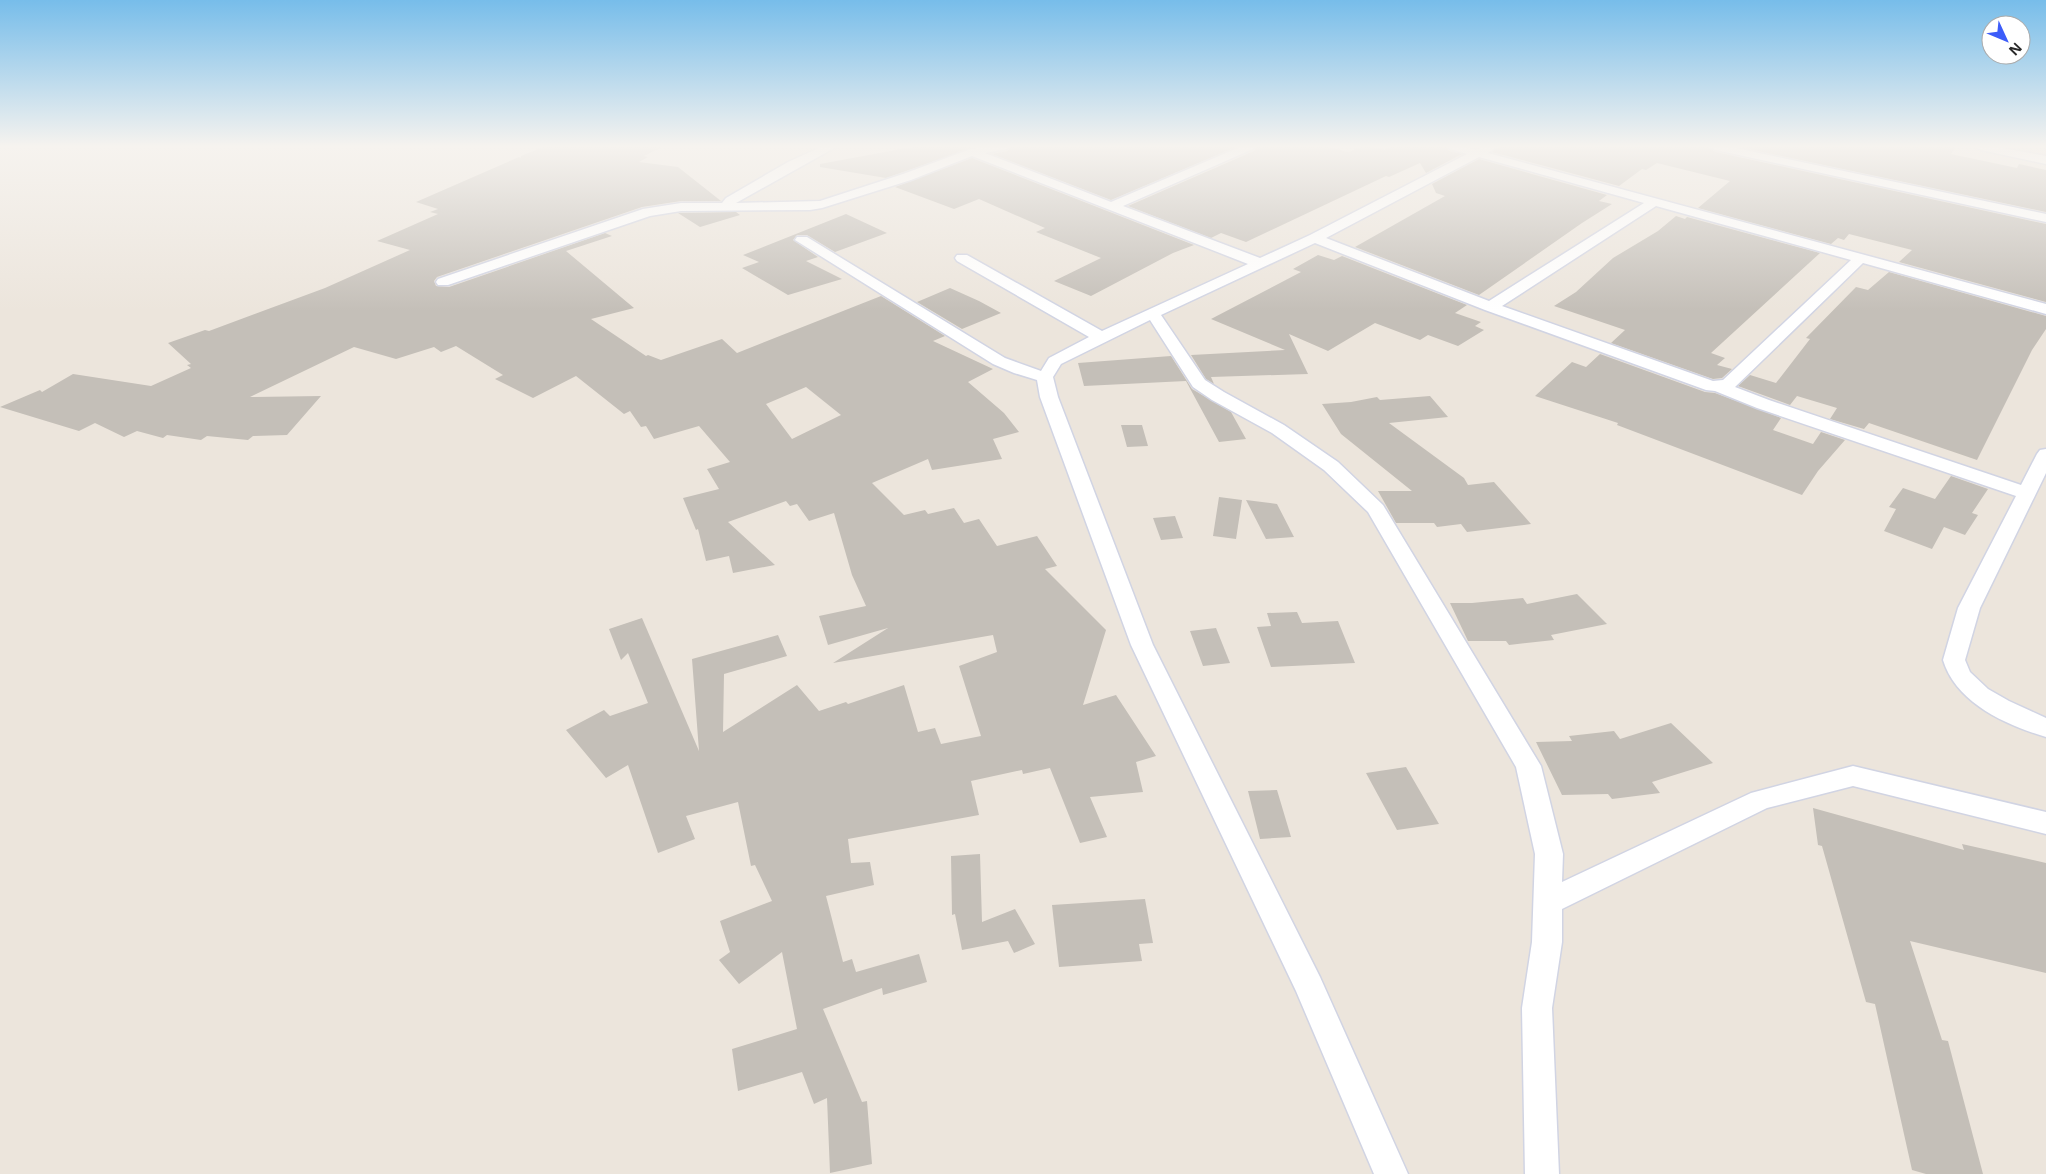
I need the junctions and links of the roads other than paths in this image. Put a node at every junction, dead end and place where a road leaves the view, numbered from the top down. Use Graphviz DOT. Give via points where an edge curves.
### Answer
graph roads {
  1 [pos="729,202"];
  2 [pos="829,202"];
  3 [pos="1105,202"];
  4 [pos="1121,202"];
  5 [pos="1384,202"];
  6 [pos="1652,202"];
  7 [pos="1971,202"];
  8 [pos="1114,205"];
  9 [pos="731,206"];
  10 [pos="2046,218"];
  11 [pos="1315,238"];
  12 [pos="802,240"];
  13 [pos="962,258"];
  14 [pos="1860,259"];
  15 [pos="1262,264"];
  16 [pos="443,282"];
  17 [pos="1490,308"];
  18 [pos="2046,309"];
  19 [pos="1153,314"];
  20 [pos="1101,337"];
  21 [pos="1044,377"];
  22 [pos="1721,386"];
  23 [pos="2046,454"];
  24 [pos="2027,492"];
  25 [pos="2046,728"];
  26 [pos="2046,823"];
  27 [pos="1548,902"];
  28 [pos="1391,1174"];
  29 [pos="1542,1174"];
  1 -- 9 [label="street"];
  2 -- 9 [label="street" via="810,206"];
  3 -- 8 [label="street"];
  4 -- 8 [label="street"];
  5 -- 11 [label="street"];
  6 -- 14 [label="street"];
  6 -- 17 [label="street"];
  7 -- 10 [label="street"];
  8 -- 15 [label="street"];
  9 -- 16 [label="street" via="681,207 648,212"];
  11 -- 15 [label="street"];
  11 -- 17 [label="street"];
  12 -- 21 [label="street" via="999,361"];
  13 -- 20 [label="street"];
  14 -- 18 [label="street"];
  14 -- 22 [label="street" via="1728,384"];
  15 -- 19 [label="street"];
  17 -- 22 [label="street" via="1712,386"];
  19 -- 20 [label="street"];
  19 -- 27 [label="street" via="1199,383 1278,429 1330,466 1376,509 1528,766 1549,854"];
  20 -- 21 [label="street" via="1055,361"];
  21 -- 28 [label="street" via="1142,645 1309,987"];
  22 -- 24 [label="street" via="1773,407"];
  23 -- 24 [label="street"];
  24 -- 25 [label="street" via="1969,608 1954,660 1961,677 1978,693"];
  26 -- 27 [label="street" via="1853,776 1760,800"];
  27 -- 29 [label="street" via="1547,942 1537,1008"];
}
